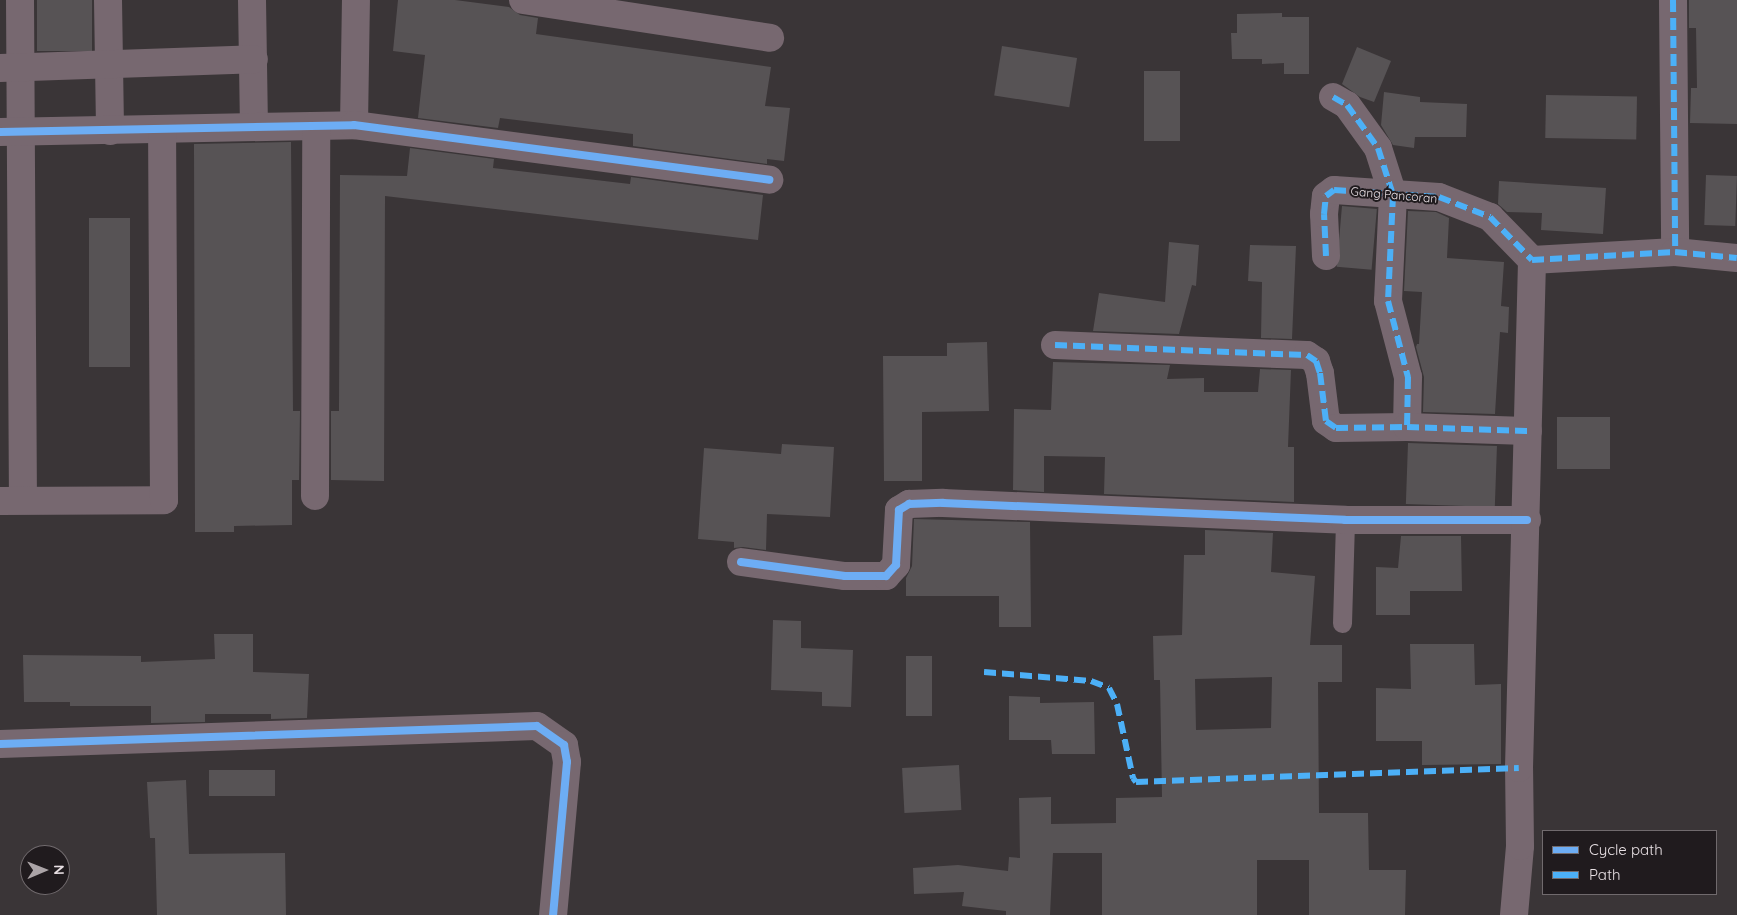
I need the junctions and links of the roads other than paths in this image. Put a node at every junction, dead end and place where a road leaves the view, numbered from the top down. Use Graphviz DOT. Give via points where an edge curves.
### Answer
graph roads {
  1 [pos="20,0"];
  2 [pos="108,0"];
  3 [pos="252,0"];
  4 [pos="356,0"];
  5 [pos="523,0"];
  6 [pos="1673,0"];
  7 [pos="770,38"];
  8 [pos="254,59"];
  9 [pos="109,64"];
  10 [pos="10,67"];
  11 [pos="1333,97"];
  12 [pos="254,126"];
  13 [pos="316,126"];
  14 [pos="354,126"];
  15 [pos="162,129"];
  16 [pos="110,131"];
  17 [pos="10,132"];
  18 [pos="769,180"];
  19 [pos="1393,195"];
  20 [pos="1675,252"];
  21 [pos="1326,256"];
  22 [pos="1737,258"];
  23 [pos="1532,260"];
  24 [pos="1055,344"];
  25 [pos="1407,427"];
  26 [pos="1528,431"];
  27 [pos="316,496"];
  28 [pos="11,500"];
  29 [pos="1346,520"];
  30 [pos="1526,520"];
  31 [pos="741,562"];
  32 [pos="1342,623"];
  33 [pos="0,744"];
  34 [pos="553,915"];
  35 [pos="1514,915"];
  1 -- 10 [label="street"];
  2 -- 9 [label="street"];
  3 -- 8 [label="street"];
  4 -- 14 [label="street"];
  5 -- 7 [label="street"];
  6 -- 20 [label="street"];
  8 -- 9 [label="street"];
  8 -- 12 [label="street"];
  9 -- 10 [label="street"];
  9 -- 16 [label="street"];
  10 -- 17 [label="street"];
  11 -- 19 [label="street" via="1347,106 1378,148"];
  12 -- 13 [label="street"];
  12 -- 15 [label="street"];
  13 -- 14 [label="street"];
  13 -- 27 [label="street"];
  14 -- 18 [label="street"];
  15 -- 16 [label="street"];
  15 -- 28 [label="street" via="164,500"];
  16 -- 17 [label="street"];
  17 -- 28 [label="street"];
  19 -- 21 [label="street, Gang Pancoran" via="1334,190 1326,196"];
  19 -- 23 [label="street, Gang Pancoran" via="1439,197 1490,217"];
  19 -- 25 [label="street" via="1388,301 1408,377"];
  20 -- 22 [label="street"];
  20 -- 23 [label="street"];
  23 -- 26 [label="street"];
  24 -- 25 [label="street" via="1307,355 1316,362 1320,373 1326,421 1336,428"];
  25 -- 26 [label="street"];
  26 -- 30 [label="street"];
  29 -- 30 [label="street"];
  29 -- 31 [label="street" via="910,504 899,510 896,565 886,576 845,576"];
  29 -- 32 [label="lane"];
  30 -- 35 [label="street" via="1520,846"];
  33 -- 34 [label="street" via="537,726 564,745 567,762"];
}
